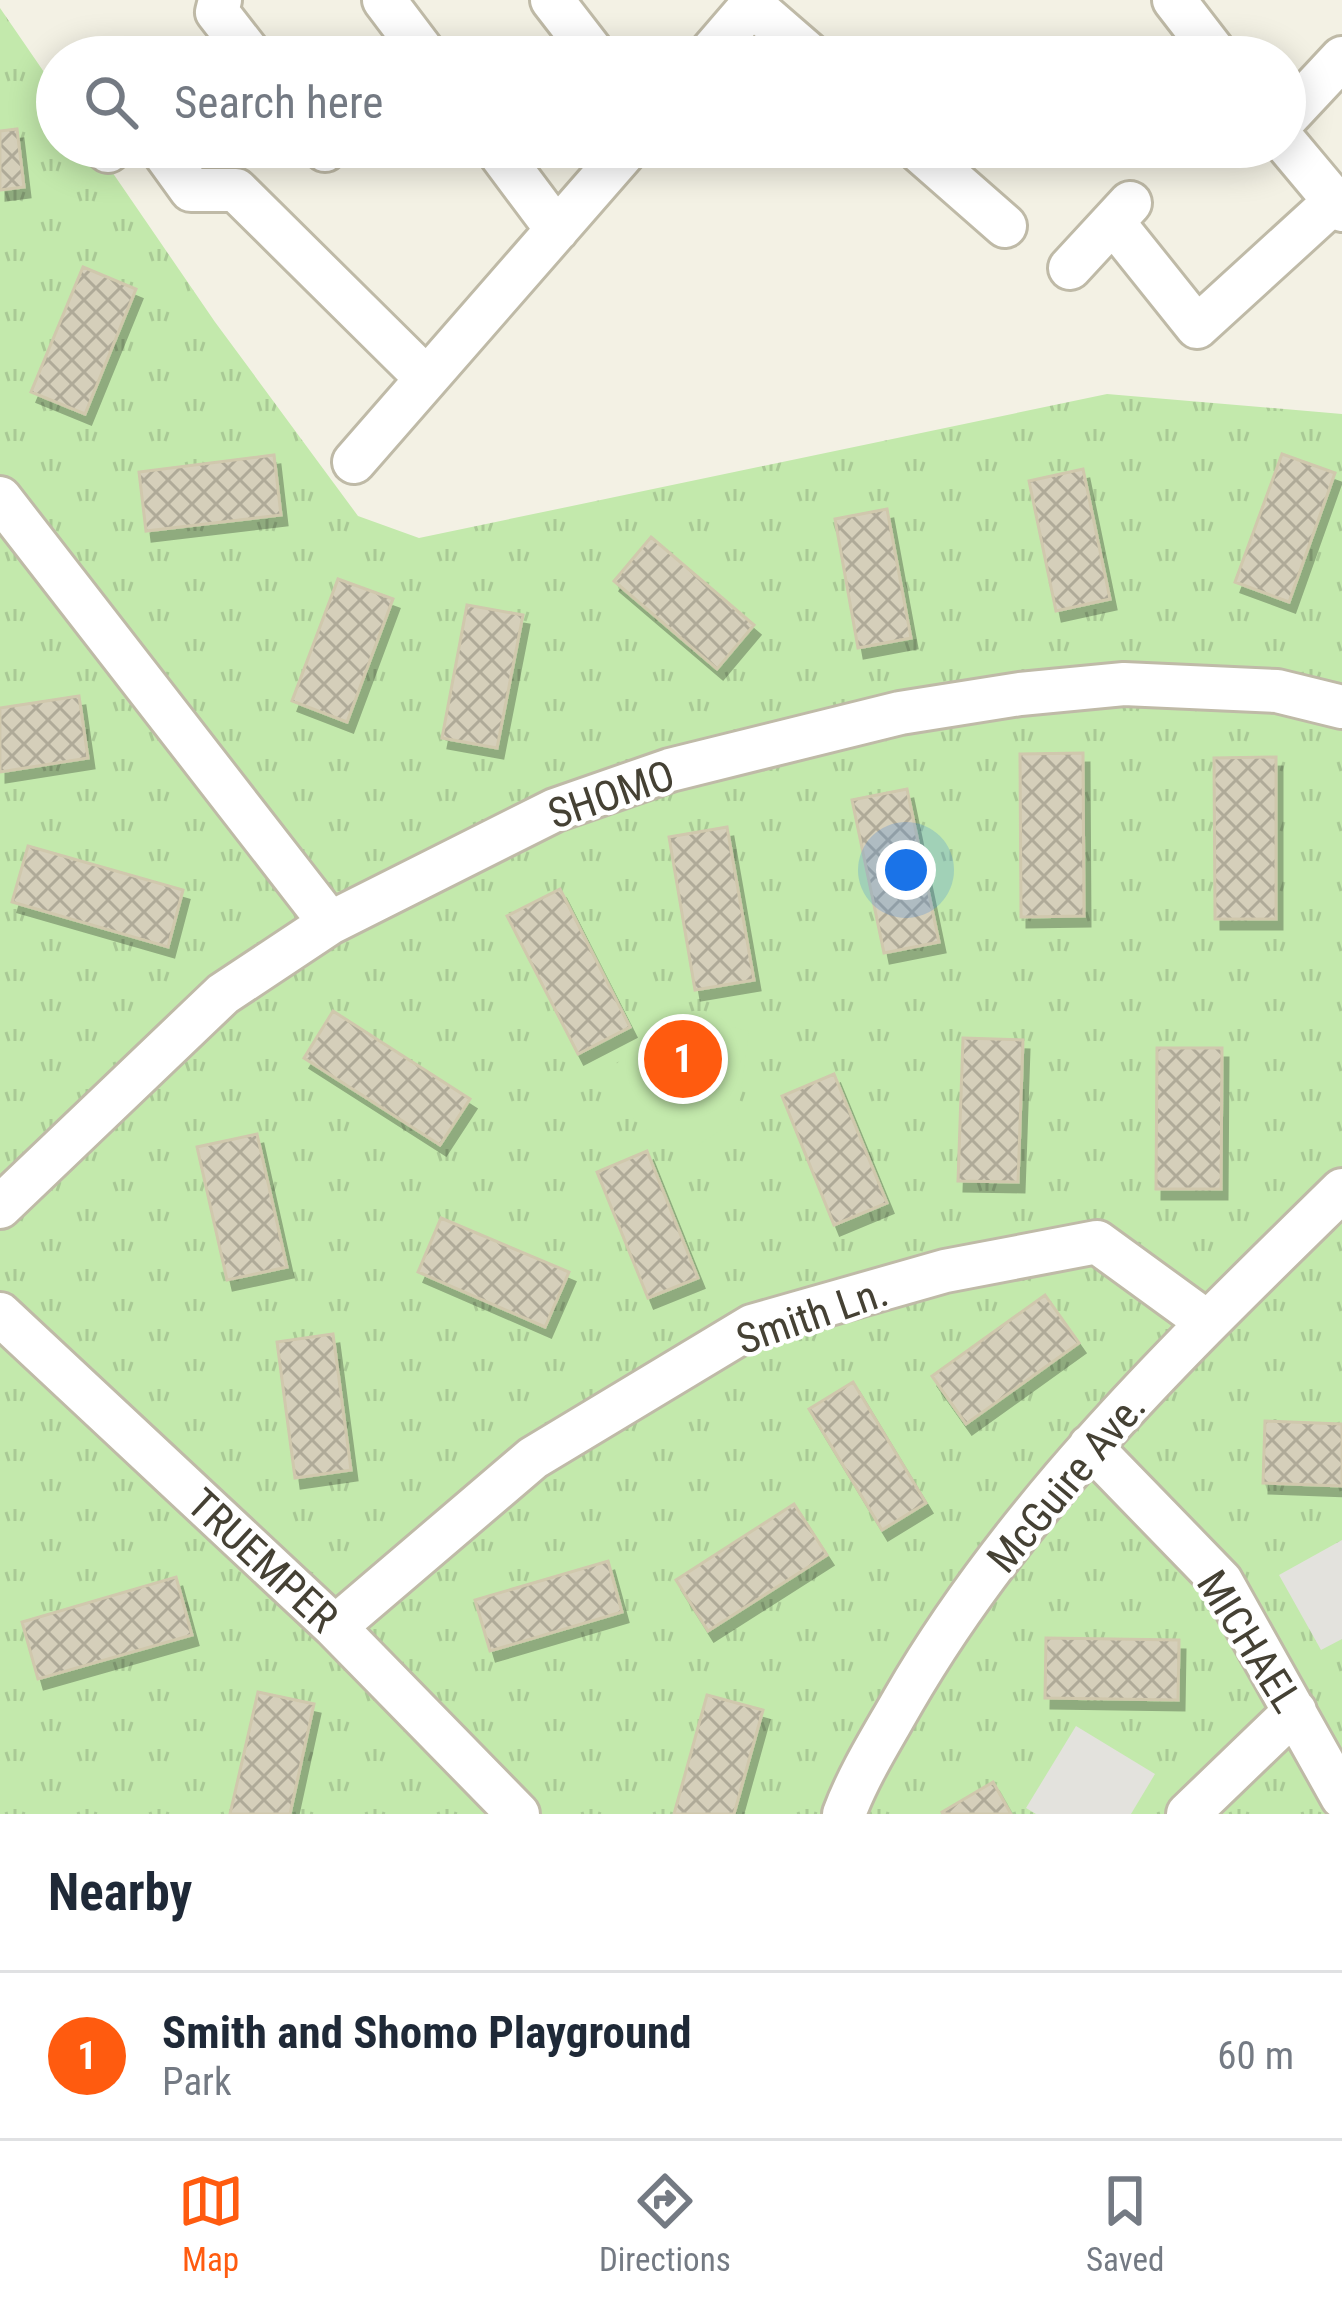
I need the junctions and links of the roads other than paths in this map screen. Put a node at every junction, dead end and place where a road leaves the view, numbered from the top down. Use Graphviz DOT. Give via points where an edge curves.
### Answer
graph roads {
  1 [pos="220,0"];
  2 [pos="384,0"];
  3 [pos="552,0"];
  4 [pos="1174,0"];
  5 [pos="742,7"];
  6 [pos="236,36"];
  7 [pos="411,36"];
  8 [pos="580,36"];
  9 [pos="721,36"];
  10 [pos="783,36"];
  11 [pos="1202,36"];
  12 [pos="1342,58"];
  13 [pos="1306,97"];
  14 [pos="1306,167"];
  15 [pos="175,168"];
  16 [pos="511,168"];
  17 [pos="611,168"];
  18 [pos="939,168"];
  19 [pos="1338,205"];
  20 [pos="1005,226"];
  21 [pos="557,230"];
  22 [pos="1070,268"];
  23 [pos="426,378"];
  24 [pos="354,463"];
  25 [pos="0,498"];
  26 [pos="1342,707"];
  27 [pos="330,923"];
  28 [pos="1342,1190"];
  29 [pos="0,1208"];
  30 [pos="0,1315"];
  31 [pos="1207,1322"];
  32 [pos="1090,1446"];
  33 [pos="334,1627"];
  34 [pos="1295,1711"];
  35 [pos="1342,1797"];
  36 [pos="518,1814"];
  37 [pos="844,1814"];
  38 [pos="1188,1814"];
  1 -- 6 [label="street" via="217,12"];
  2 -- 7 [label="street"];
  3 -- 8 [label="street"];
  4 -- 11 [label="street"];
  5 -- 9 [label="street"];
  5 -- 10 [label="street"];
  12 -- 13 [label="street"];
  14 -- 19 [label="street"];
  15 -- 23 [label="street" via="191,190 236,190"];
  16 -- 21 [label="street"];
  17 -- 21 [label="street"];
  18 -- 20 [label="street"];
  19 -- 22 [label="street" via="1197,327 1122,212"];
  21 -- 23 [label="street"];
  23 -- 24 [label="street"];
  25 -- 27 [label="street"];
  26 -- 27 [label="street, SHOMO" via="1277,691 1124,684 900,713 670,770 555,810"];
  27 -- 29 [label="street, SHOMO" via="224,994"];
  28 -- 31 [label="street, McGuire Ave."];
  30 -- 33 [label="street, TRUEMPER"];
  31 -- 32 [label="street, McGuire Ave."];
  31 -- 33 [label="street, Smith Ln." via="1097,1242 945,1271 752,1326 533,1458"];
  32 -- 34 [label="street, MICHAEL" via="1221,1581"];
  32 -- 37 [label="street, McGuire Ave." via="954,1618"];
  33 -- 36 [label="street, TRUEMPER"];
  34 -- 35 [label="street, MICHAEL"];
  34 -- 38 [label="street"];
}
